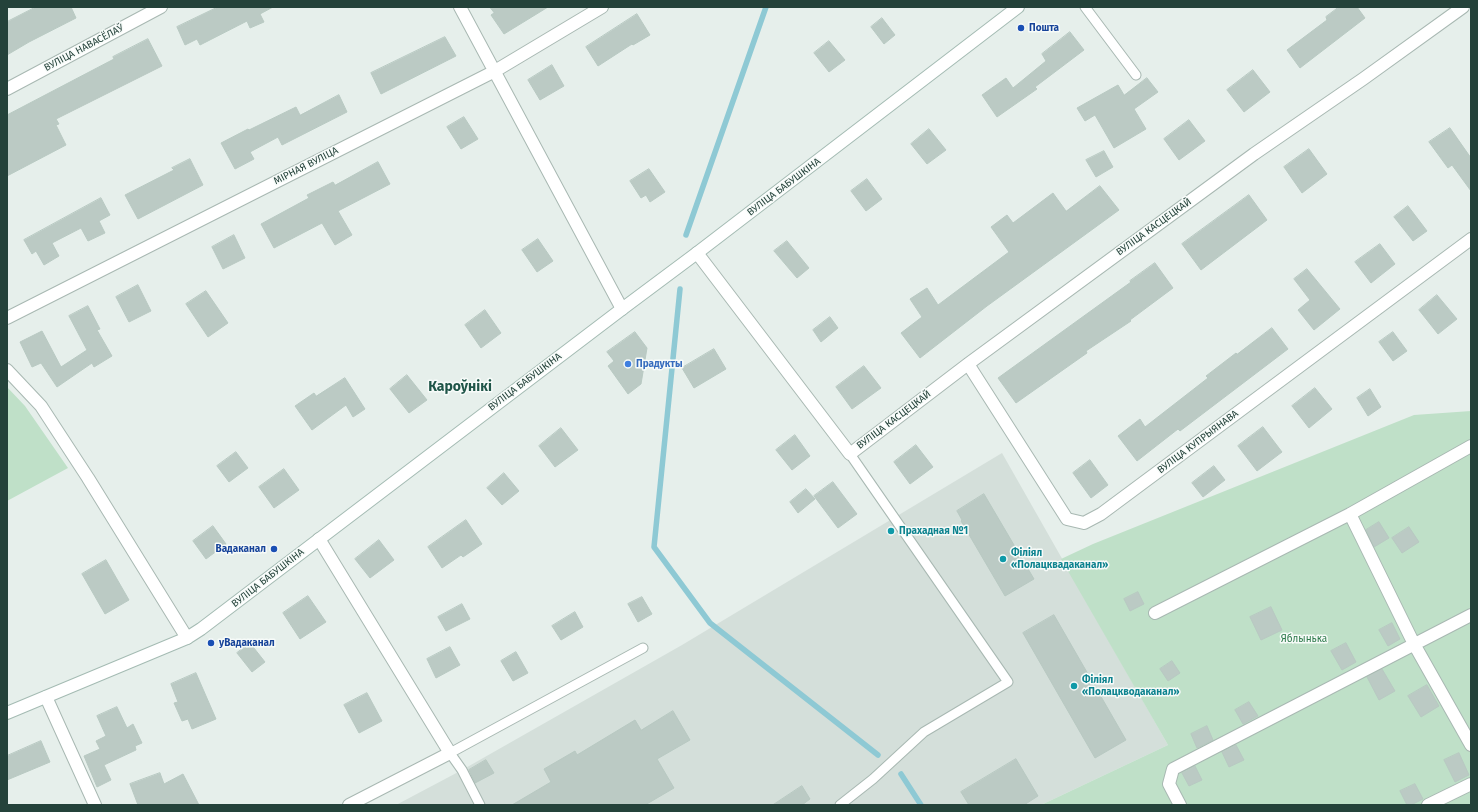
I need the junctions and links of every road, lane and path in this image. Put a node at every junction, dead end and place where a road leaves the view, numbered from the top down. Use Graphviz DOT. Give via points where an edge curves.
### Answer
graph roads {
  1 [pos="161,7"];
  2 [pos="460,7"];
  3 [pos="602,7"];
  4 [pos="1018,7"];
  5 [pos="1085,7"];
  6 [pos="1463,7"];
  7 [pos="495,71"];
  8 [pos="1136,75"];
  9 [pos="7,89"];
  10 [pos="1471,239"];
  11 [pos="697,253"];
  12 [pos="622,309"];
  13 [pos="7,318"];
  14 [pos="968,364"];
  15 [pos="7,370"];
  16 [pos="1471,446"];
  17 [pos="850,454"];
  18 [pos="1350,514"];
  19 [pos="319,539"];
  20 [pos="1155,613"];
  21 [pos="1471,615"];
  22 [pos="187,638"];
  23 [pos="1414,644"];
  24 [pos="643,648"];
  25 [pos="46,697"];
  26 [pos="7,713"];
  27 [pos="1471,745"];
  28 [pos="450,753"];
  29 [pos="1471,784"];
  30 [pos="95,805"];
  31 [pos="349,805"];
  32 [pos="480,805"];
  33 [pos="840,805"];
  34 [pos="1180,805"];
  35 [pos="1428,805"];
  1 -- 9 [label="street, ВУЛІЦА НАВАСЁЛАЎ"];
  2 -- 7 [label="street"];
  3 -- 7 [label="street, МІРНАЯ ВУЛІЦА"];
  4 -- 11 [label="street, ВУЛІЦА БАБУШКІНА"];
  5 -- 8 [label="lane"];
  6 -- 14 [label="street, ВУЛІЦА КАСЦЕЦКАЙ" via="1254,154"];
  7 -- 12 [label="street"];
  7 -- 13 [label="street, МІРНАЯ ВУЛІЦА"];
  10 -- 14 [label="street, ВУЛІЦА КУПРЫЯНАВА" via="1101,514 1084,523 1067,519"];
  11 -- 12 [label="street, ВУЛІЦА БАБУШКІНА"];
  11 -- 17 [label="street"];
  12 -- 19 [label="street, ВУЛІЦА БАБУШКІНА"];
  14 -- 17 [label="street, ВУЛІЦА КАСЦЕЦКАЙ"];
  15 -- 22 [label="street" via="41,406"];
  16 -- 18 [label="street"];
  17 -- 33 [label="lane" via="1008,682 924,732 873,779"];
  18 -- 20 [label="street"];
  18 -- 23 [label="street"];
  19 -- 22 [label="street, ВУЛІЦА БАБУШКІНА"];
  19 -- 28 [label="street"];
  21 -- 23 [label="street"];
  22 -- 25 [label="street, ВУЛІЦА БАБУШКІНА"];
  23 -- 27 [label="street"];
  23 -- 34 [label="street" via="1172,769 1169,784"];
  24 -- 28 [label="lane"];
  25 -- 26 [label="street, ВУЛІЦА БАБУШКІНА"];
  25 -- 30 [label="street"];
  28 -- 31 [label="street"];
  28 -- 32 [label="lane"];
  29 -- 35 [label="street"];
}
